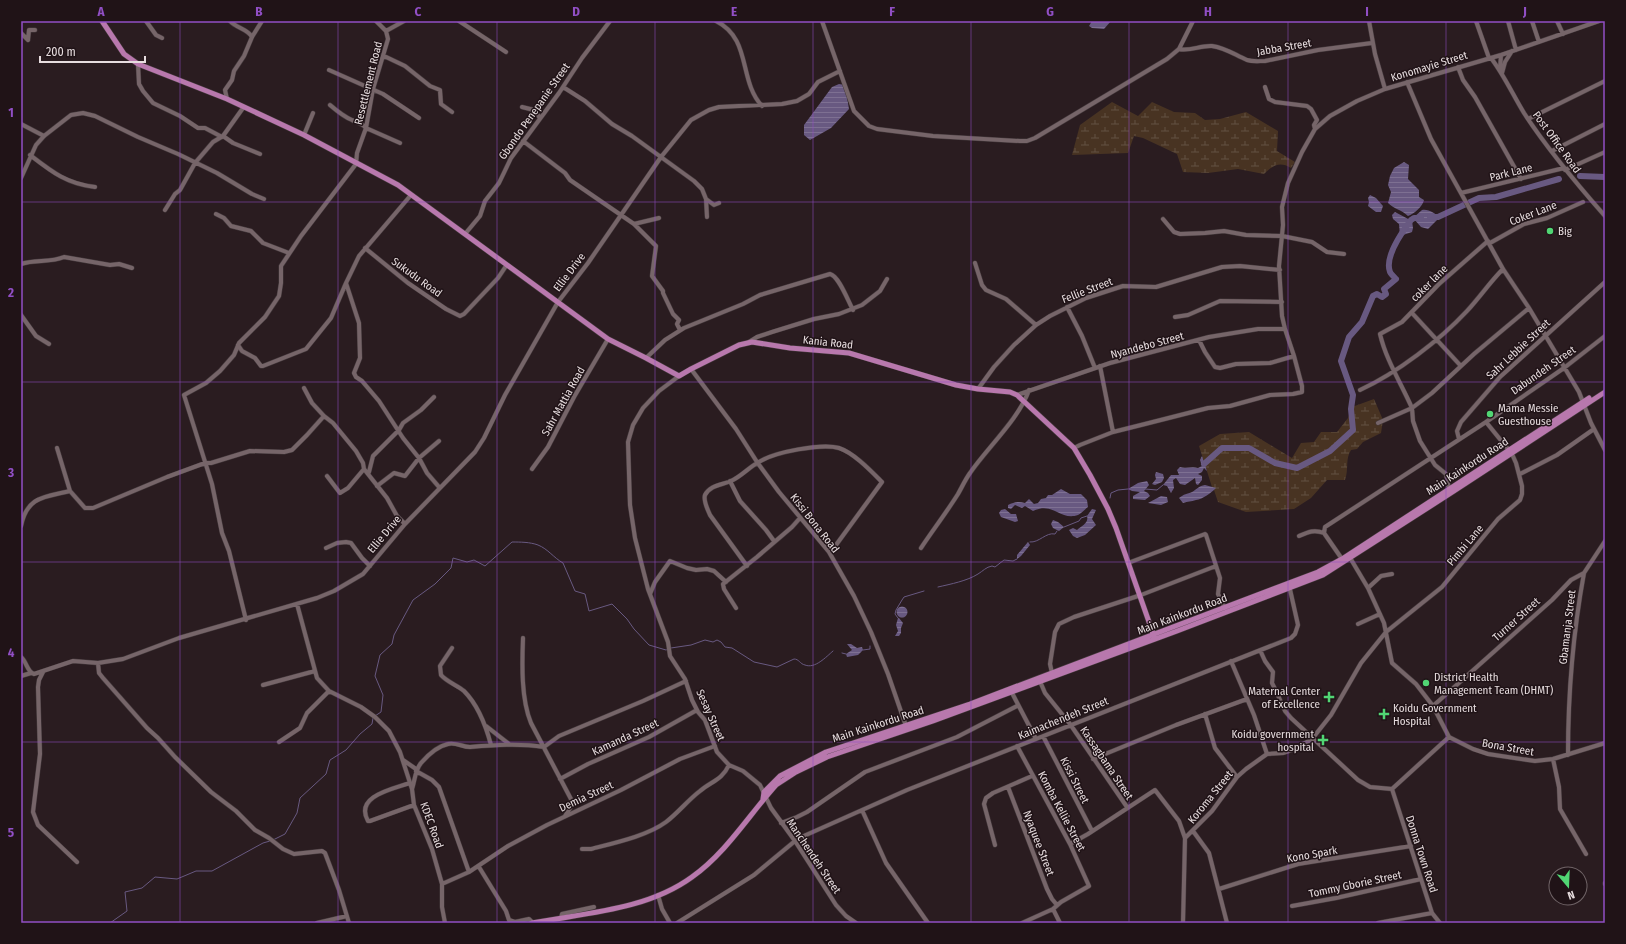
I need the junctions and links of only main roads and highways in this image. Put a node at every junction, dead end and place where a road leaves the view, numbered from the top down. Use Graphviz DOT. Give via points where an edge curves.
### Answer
graph roads {
  1 [pos="102,21"];
  2 [pos="1605,388"];
  3 [pos="1605,392"];
  4 [pos="1584,403"];
  5 [pos="1425,508"];
  6 [pos="1349,556"];
  7 [pos="1290,586"];
  8 [pos="1257,599"];
  9 [pos="1202,619"];
  10 [pos="1155,637"];
  11 [pos="1086,662"];
  12 [pos="1040,680"];
  13 [pos="933,719"];
  14 [pos="898,731"];
  15 [pos="533,923"];
  1 -- 10 [label="main road, Kania Road" via="124,54 138,64 227,99 304,135 378,174 411,195 608,339 680,376 739,345 761,343 849,353 937,380 1017,395 1074,448 1108,509"];
  2 -- 4 [label="main road"];
  3 -- 4 [label="main road, Main Kainkordu Road"];
  4 -- 5 [label="main road, Main Kainkordu Road"];
  5 -- 6 [label="main road, Main Kainkordu Road"];
  5 -- 6 [label="main road, Main Kainkordu Road" via="1361,552"];
  6 -- 7 [label="main road, Main Kainkordu Road"];
  6 -- 7 [label="main road" via="1323,575"];
  7 -- 8 [label="main road"];
  8 -- 9 [label="main road"];
  8 -- 9 [label="main road, Main Kainkordu Road" via="1225,608"];
  9 -- 10 [label="main road, Main Kainkordu Road"];
  10 -- 11 [label="main road, Main Kainkordu Road"];
  11 -- 12 [label="main road"];
  11 -- 12 [label="main road, Main Kainkordu Road" via="1052,673"];
  12 -- 13 [label="main road"];
  13 -- 14 [label="main road"];
  13 -- 14 [label="main road, Main Kainkordu Road" via="906,726"];
  14 -- 15 [label="main road" via="836,751 787,777 764,794 762,801 716,855 701,870 676,888 611,909"];
}
